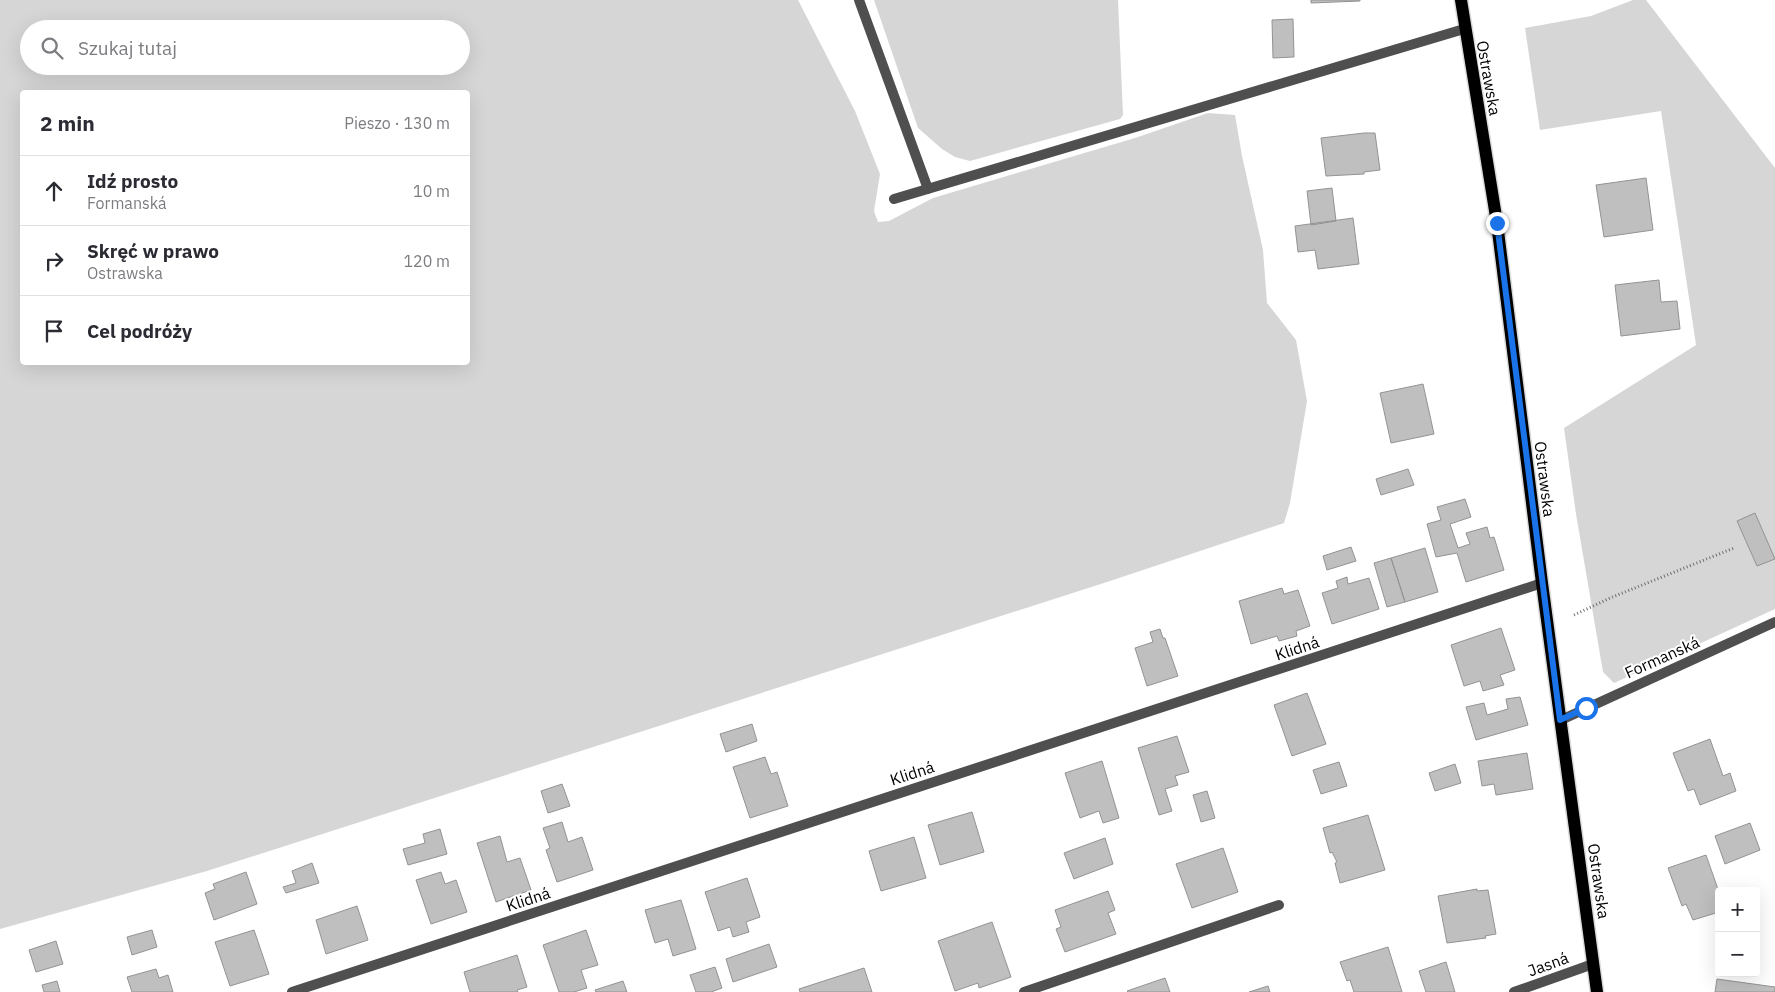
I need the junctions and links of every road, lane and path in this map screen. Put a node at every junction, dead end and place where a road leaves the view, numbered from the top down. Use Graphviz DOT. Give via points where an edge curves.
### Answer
graph roads {
  1 [pos="859,0"];
  2 [pos="1460,0"];
  3 [pos="1464,29"];
  4 [pos="928,189"];
  5 [pos="894,200"];
  6 [pos="1734,548"];
  7 [pos="1542,584"];
  8 [pos="1574,616"];
  9 [pos="1775,622"];
  10 [pos="1560,720"];
  11 [pos="1279,905"];
  12 [pos="1593,964"];
  13 [pos="1031,991"];
  14 [pos="292,992"];
  15 [pos="1514,992"];
  16 [pos="1597,992"];
  1 -- 4 [label="street"];
  2 -- 3 [label="main road, Ostrawska"];
  3 -- 4 [label="street"];
  3 -- 7 [label="main road, Ostrawska" via="1497,223"];
  4 -- 5 [label="street"];
  6 -- 8 [label="path"];
  7 -- 10 [label="main road, Ostrawska"];
  7 -- 14 [label="street, Klidná"];
  9 -- 10 [label="street, Formanská"];
  10 -- 12 [label="main road, Ostrawska"];
  11 -- 13 [label="street"];
  12 -- 15 [label="street, Jasná"];
  12 -- 16 [label="main road, Ostrawska"];
}
